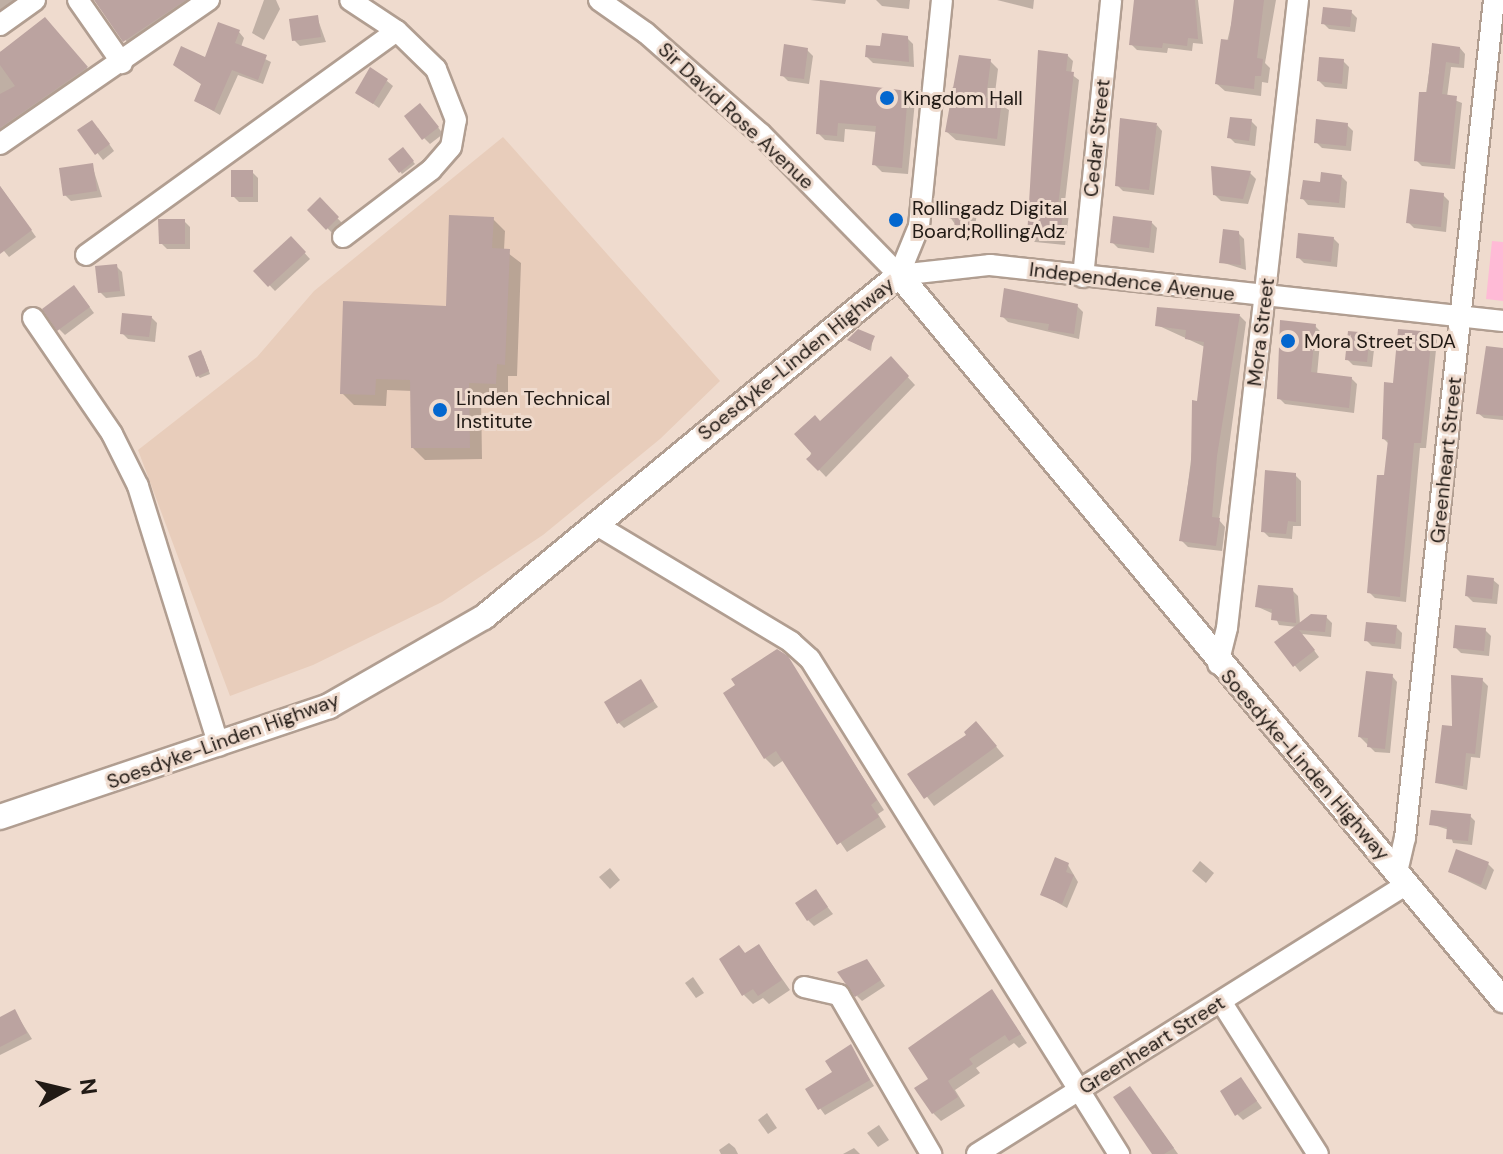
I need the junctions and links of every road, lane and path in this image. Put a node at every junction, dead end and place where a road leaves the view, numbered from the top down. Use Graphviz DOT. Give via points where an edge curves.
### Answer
graph roads {
  1 [pos="35,0"];
  2 [pos="78,0"];
  3 [pos="209,0"];
  4 [pos="350,0"];
  5 [pos="599,0"];
  6 [pos="942,0"];
  7 [pos="1111,0"];
  8 [pos="1298,0"];
  9 [pos="1494,0"];
  10 [pos="0,25"];
  11 [pos="397,31"];
  12 [pos="122,63"];
  13 [pos="0,144"];
  14 [pos="343,237"];
  15 [pos="86,255"];
  16 [pos="899,275"];
  17 [pos="1083,277"];
  18 [pos="1265,299"];
  19 [pos="1461,317"];
  20 [pos="33,318"];
  21 [pos="1503,321"];
  22 [pos="595,524"];
  23 [pos="1218,664"];
  24 [pos="219,746"];
  25 [pos="0,817"];
  26 [pos="1402,878"];
  27 [pos="804,987"];
  28 [pos="1503,1000"];
  29 [pos="1222,1003"];
  30 [pos="1079,1090"];
  31 [pos="931,1154"];
  32 [pos="977,1154"];
  33 [pos="1119,1154"];
  34 [pos="1318,1154"];
  1 -- 10 [label="street"];
  2 -- 12 [label="street"];
  3 -- 12 [label="street"];
  4 -- 11 [label="street"];
  5 -- 16 [label="street, Sir David Rose Avenue" via="646,33 761,134"];
  6 -- 16 [label="street" via="919,226"];
  7 -- 17 [label="street, Cedar Street"];
  8 -- 18 [label="street, Mora Street"];
  9 -- 19 [label="street, Greenheart Street"];
  11 -- 14 [label="street" via="436,69 450,94 456,120 451,147 431,170"];
  11 -- 15 [label="street"];
  12 -- 13 [label="street"];
  16 -- 17 [label="street, Independence Avenue" via="990,265"];
  16 -- 22 [label="main road, Soesdyke-Linden Highway"];
  16 -- 23 [label="main road, Soesdyke-Linden Highway"];
  17 -- 18 [label="street, Independence Avenue"];
  18 -- 19 [label="street, Independence Avenue"];
  18 -- 23 [label="street, Mora Street" via="1227,628"];
  19 -- 21 [label="street, Independence Avenue"];
  19 -- 26 [label="street, Greenheart Street"];
  20 -- 24 [label="street" via="112,434 138,486"];
  22 -- 24 [label="main road, Soesdyke-Linden Highway" via="484,617 329,706"];
  22 -- 30 [label="street" via="791,642 810,659"];
  23 -- 26 [label="main road, Soesdyke-Linden Highway"];
  24 -- 25 [label="main road, Soesdyke-Linden Highway"];
  26 -- 28 [label="main road, Soesdyke-Linden Highway"];
  26 -- 29 [label="street, Greenheart Street"];
  27 -- 31 [label="street" via="839,995"];
  29 -- 30 [label="street, Greenheart Street"];
  29 -- 34 [label="street"];
  30 -- 32 [label="street, Greenheart Street"];
  30 -- 33 [label="street"];
}
